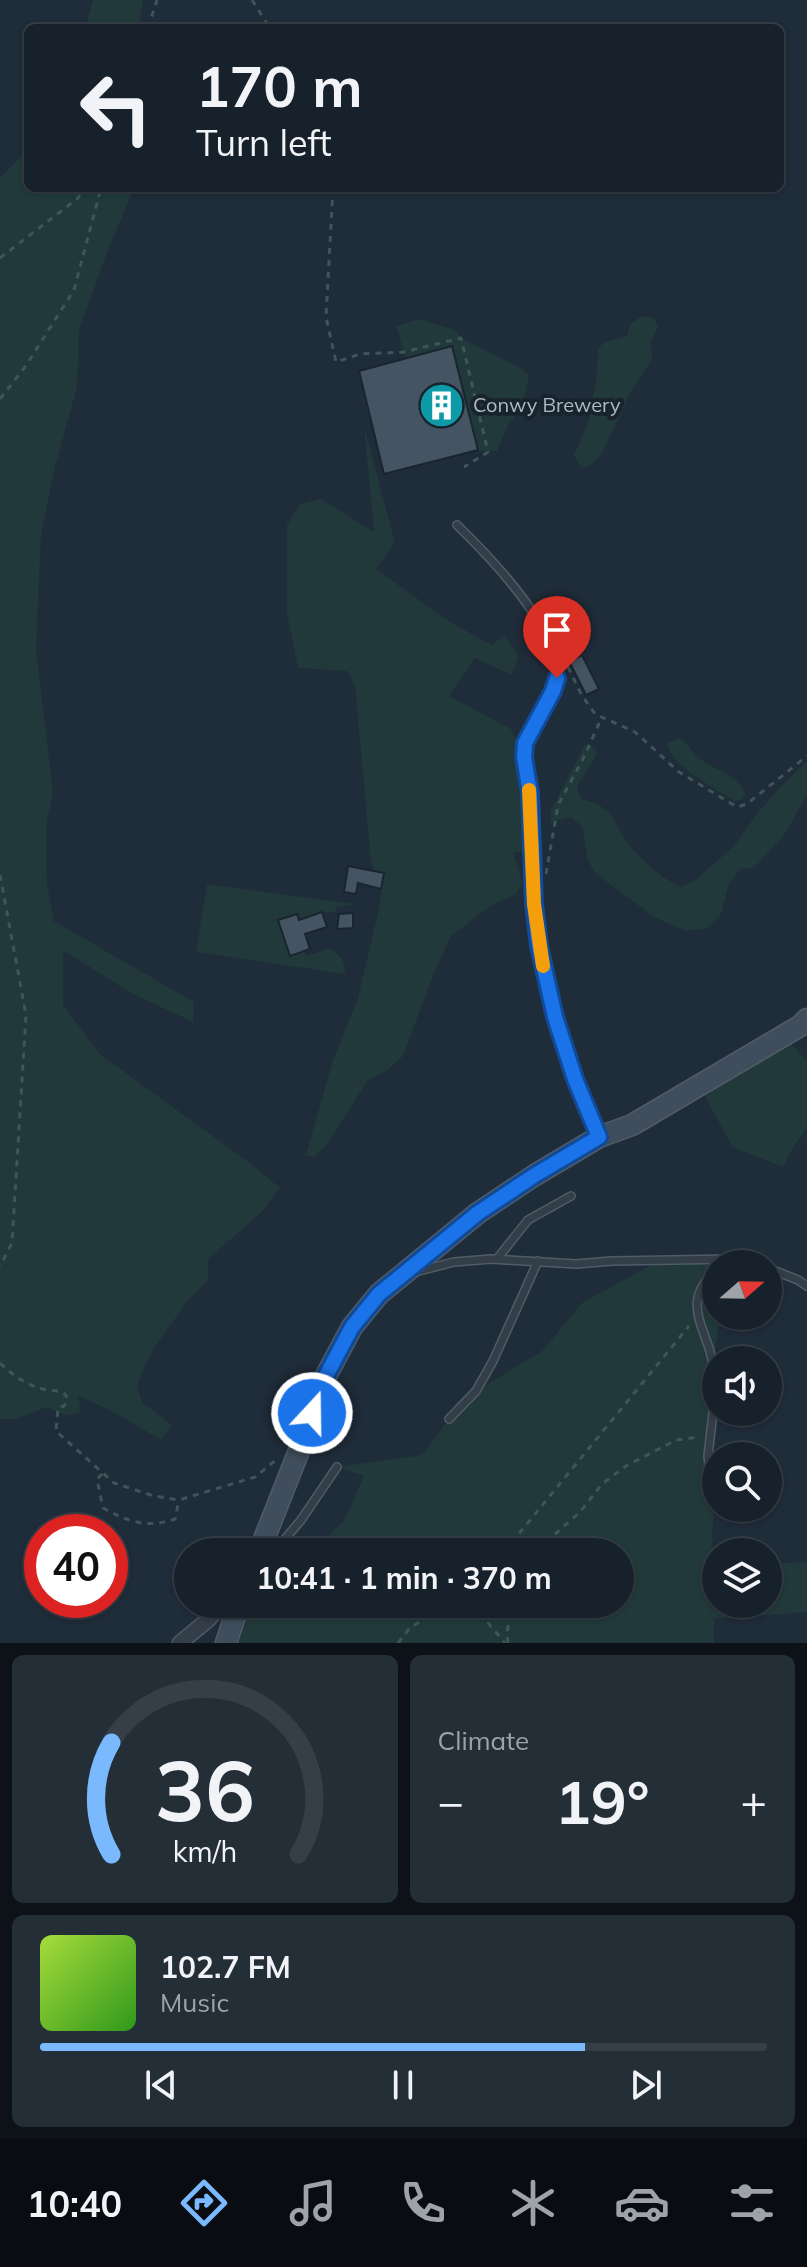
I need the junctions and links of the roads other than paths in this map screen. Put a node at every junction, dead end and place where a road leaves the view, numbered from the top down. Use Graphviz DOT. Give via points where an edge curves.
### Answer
graph roads {
  1 [pos="457,525"];
  2 [pos="807,1019"];
  3 [pos="599,1137"];
  4 [pos="571,1196"];
  5 [pos="497,1259"];
  6 [pos="702,1260"];
  7 [pos="538,1261"];
  8 [pos="782,1274"];
  9 [pos="400,1276"];
  10 [pos="702,1285"];
  11 [pos="807,1286"];
  12 [pos="707,1346"];
  13 [pos="449,1419"];
  14 [pos="337,1467"];
  15 [pos="265,1538"];
  16 [pos="286,1538"];
  17 [pos="210,1618"];
  18 [pos="234,1618"];
  19 [pos="180,1643"];
  20 [pos="226,1643"];
  1 -- 3 [label="lane" via="528,605 557,664 553,691 525,743 533,884 539,946 555,1017"];
  2 -- 3 [label="street" via="632,1125"];
  3 -- 9 [label="street" via="478,1213"];
  4 -- 5 [label="lane" via="528,1220"];
  5 -- 7 [label="lane"];
  5 -- 9 [label="lane" via="454,1262"];
  6 -- 7 [label="lane"];
  7 -- 13 [label="lane" via="493,1361 476,1391"];
  8 -- 11 [label="lane"];
  9 -- 15 [label="street" via="352,1327 319,1389"];
  10 -- 12 [label="lane" via="697,1316"];
  14 -- 16 [label="lane"];
  17 -- 19 [label="street"];
  18 -- 20 [label="street"];
}
